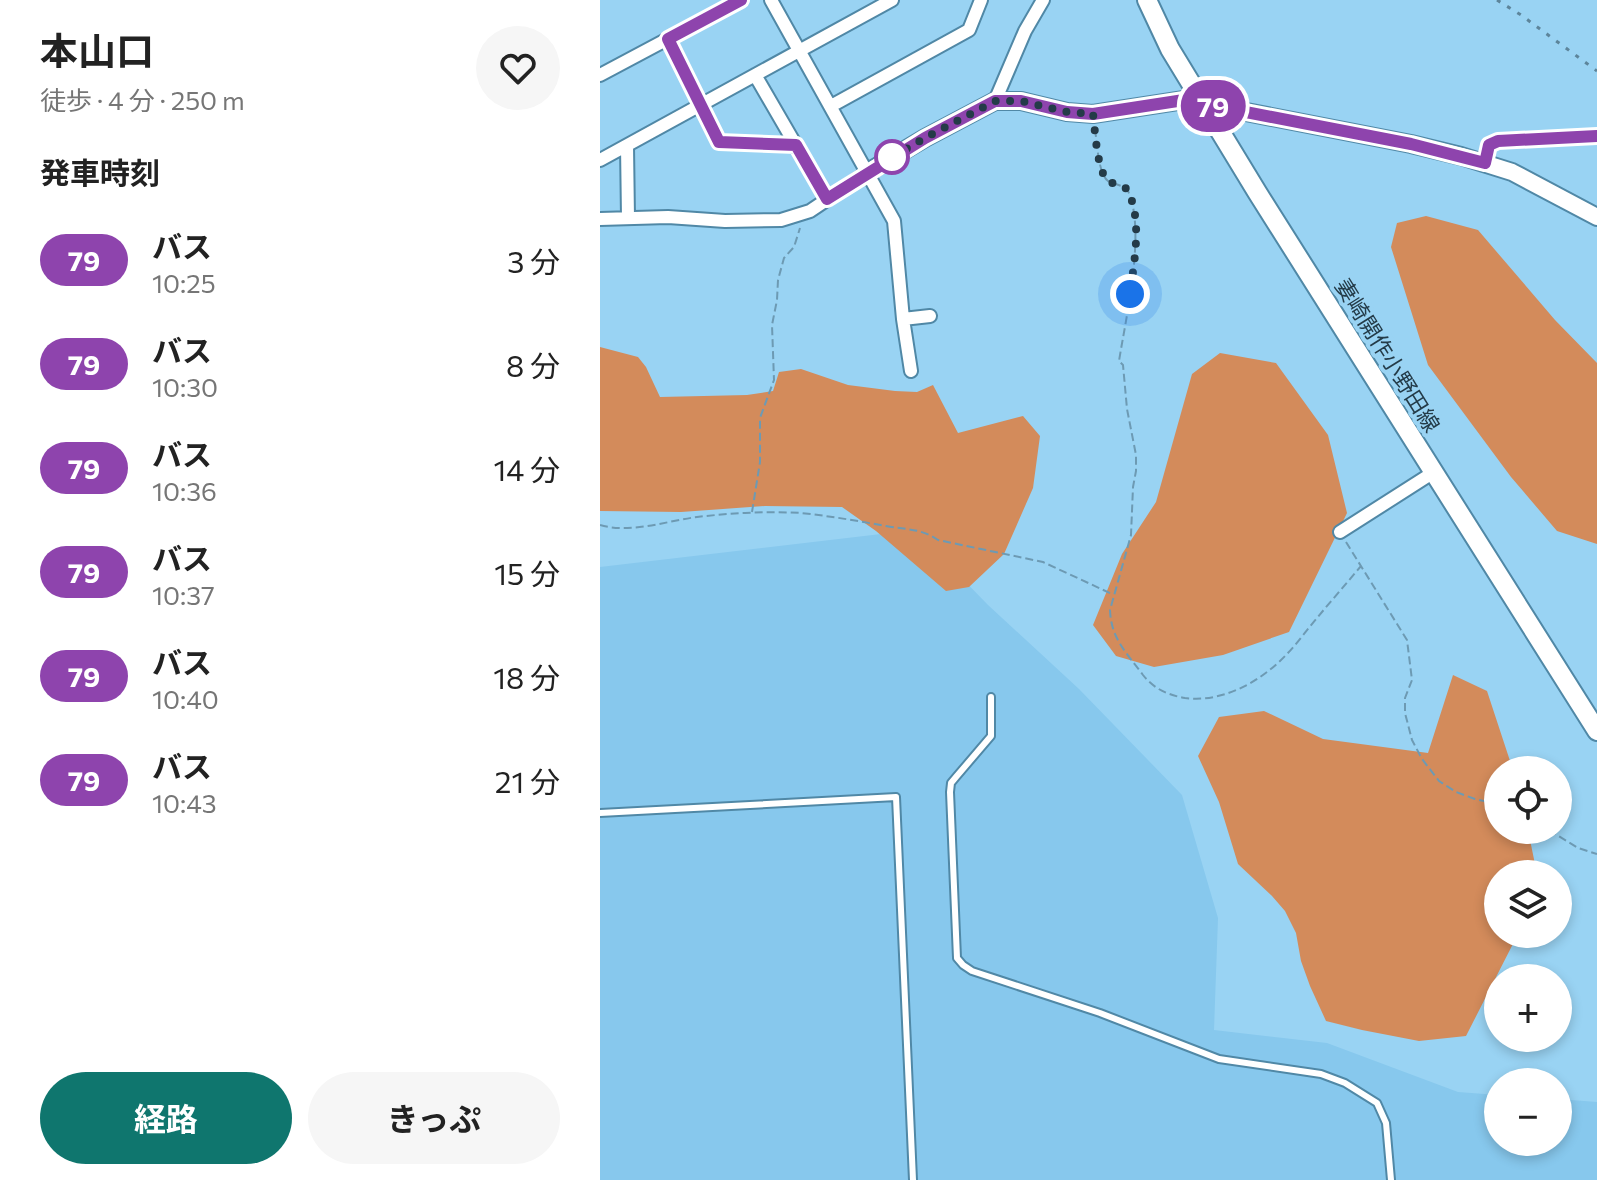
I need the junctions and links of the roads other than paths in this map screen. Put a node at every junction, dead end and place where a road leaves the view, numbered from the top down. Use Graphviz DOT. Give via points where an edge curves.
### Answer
graph roads {
  1 [pos="741,0"];
  2 [pos="771,0"];
  3 [pos="892,0"];
  4 [pos="981,0"];
  5 [pos="1043,0"];
  6 [pos="1147,0"];
  7 [pos="668,39"];
  8 [pos="800,51"];
  9 [pos="600,75"];
  10 [pos="755,75"];
  11 [pos="995,101"];
  12 [pos="1204,104"];
  13 [pos="702,105"];
  14 [pos="831,106"];
  15 [pos="1597,136"];
  16 [pos="796,145"];
  17 [pos="627,146"];
  18 [pos="600,160"];
  19 [pos="1485,163"];
  20 [pos="868,172"];
  21 [pos="827,199"];
  22 [pos="1597,217"];
  23 [pos="628,218"];
  24 [pos="600,219"];
  25 [pos="930,316"];
  26 [pos="903,319"];
  27 [pos="911,371"];
  28 [pos="1434,472"];
  29 [pos="1340,532"];
  30 [pos="991,697"];
  31 [pos="1597,731"];
  32 [pos="600,813"];
  33 [pos="913,1180"];
  34 [pos="1391,1180"];
  1 -- 7 [label="street"];
  2 -- 8 [label="street"];
  3 -- 8 [label="street"];
  4 -- 14 [label="street" via="969,30"];
  5 -- 11 [label="street"];
  6 -- 12 [label="main road, 妻崎開作小野田線"];
  7 -- 9 [label="street"];
  7 -- 13 [label="street"];
  8 -- 10 [label="street"];
  8 -- 14 [label="street"];
  10 -- 13 [label="street"];
  10 -- 16 [label="street"];
  11 -- 12 [label="street" via="1093,114 1184,100"];
  11 -- 20 [label="street"];
  12 -- 19 [label="street"];
  12 -- 28 [label="main road, 妻崎開作小野田線"];
  13 -- 16 [label="street" via="719,142"];
  13 -- 17 [label="street"];
  14 -- 20 [label="street"];
  15 -- 19 [label="street" via="1498,141 1489,145"];
  16 -- 21 [label="street"];
  17 -- 18 [label="street"];
  17 -- 23 [label="street"];
  19 -- 22 [label="street"];
  20 -- 21 [label="street"];
  20 -- 26 [label="street" via="894,221"];
  21 -- 23 [label="street" via="802,214 764,222"];
  23 -- 24 [label="street"];
  25 -- 26 [label="street"];
  26 -- 27 [label="street"];
  28 -- 29 [label="street"];
  28 -- 31 [label="main road, 妻崎開作小野田線"];
  30 -- 34 [label="lane" via="991,736 951,783 957,958 972,971 1219,1059 1321,1074 1345,1083 1377,1103 1386,1123"];
  32 -- 33 [label="lane" via="896,797"];
}
